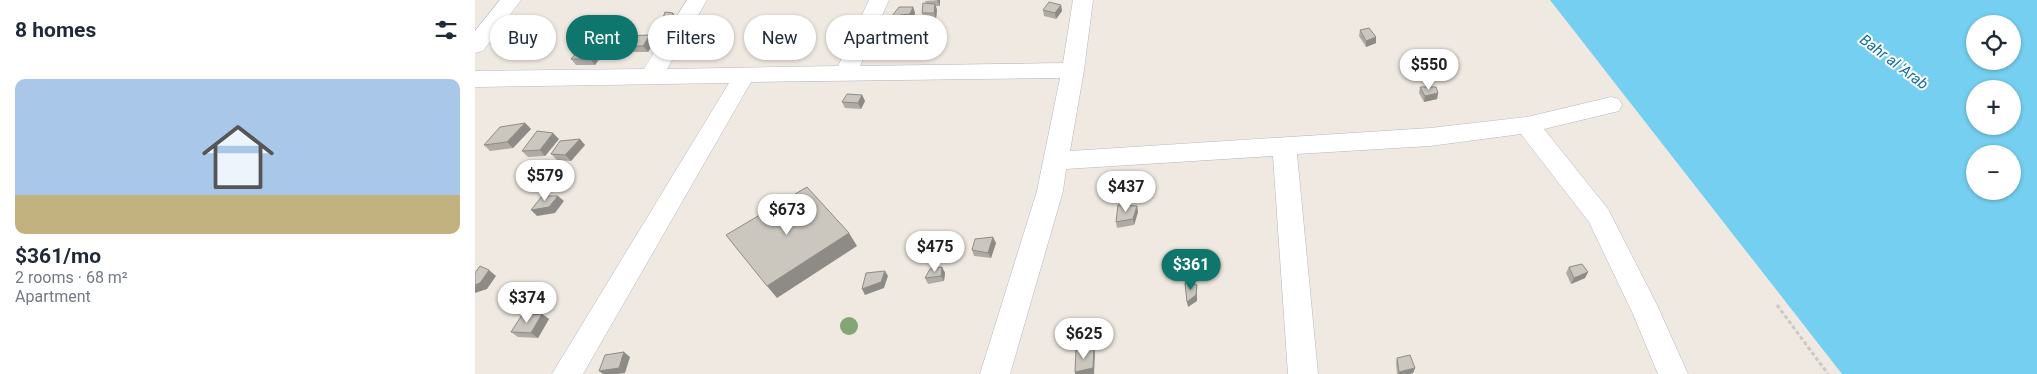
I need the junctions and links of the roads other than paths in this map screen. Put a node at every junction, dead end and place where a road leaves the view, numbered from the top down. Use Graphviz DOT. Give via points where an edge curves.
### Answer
graph roads {
  1 [pos="511,0"];
  2 [pos="697,0"];
  3 [pos="879,0"];
  4 [pos="1083,0"];
  5 [pos="475,46"];
  6 [pos="1073,70"];
  7 [pos="846,73"];
  8 [pos="745,74"];
  9 [pos="651,76"];
  10 [pos="475,79"];
  11 [pos="1611,105"];
  12 [pos="1527,125"];
  13 [pos="1284,147"];
  14 [pos="1056,161"];
  15 [pos="567,374"];
  16 [pos="995,374"];
  17 [pos="1303,374"];
  18 [pos="1673,374"];
  1 -- 5 [label="street"];
  2 -- 9 [label="street"];
  3 -- 7 [label="street"];
  4 -- 6 [label="street"];
  6 -- 7 [label="street"];
  6 -- 14 [label="street"];
  7 -- 8 [label="street"];
  8 -- 9 [label="street"];
  8 -- 15 [label="street"];
  9 -- 10 [label="street"];
  11 -- 12 [label="street"];
  12 -- 13 [label="street" via="1430,138"];
  12 -- 18 [label="street" via="1599,216"];
  13 -- 14 [label="street"];
  13 -- 17 [label="street"];
  14 -- 16 [label="street"];
}
